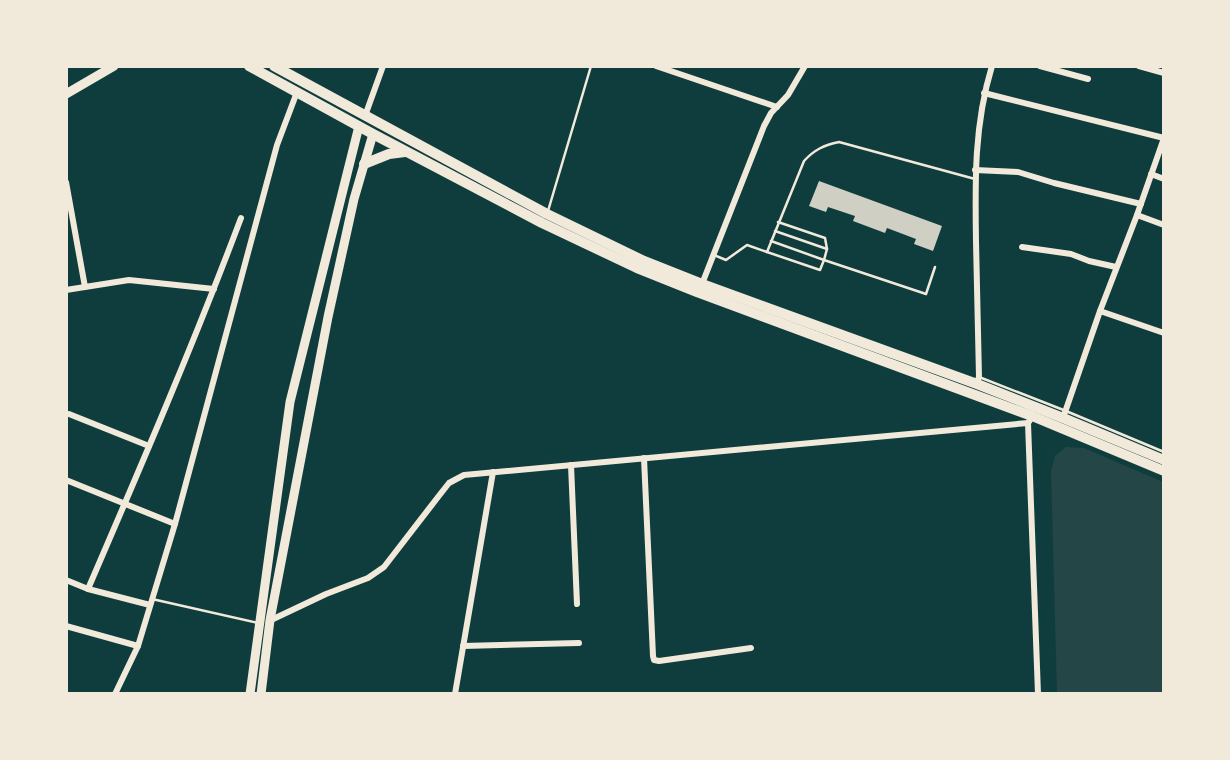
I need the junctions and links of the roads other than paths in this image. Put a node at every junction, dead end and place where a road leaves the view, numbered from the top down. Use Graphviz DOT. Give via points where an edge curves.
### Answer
graph roads {
  1 [pos="114,66"];
  2 [pos="249,66"];
  3 [pos="274,66"];
  4 [pos="383,66"];
  5 [pos="591,66"];
  6 [pos="656,66"];
  7 [pos="805,66"];
  8 [pos="992,66"];
  9 [pos="1040,66"];
  10 [pos="1139,66"];
  11 [pos="1164,74"];
  12 [pos="1088,79"];
  13 [pos="67,90"];
  14 [pos="297,92"];
  15 [pos="984,93"];
  16 [pos="777,107"];
  17 [pos="365,116"];
  18 [pos="359,127"];
  19 [pos="373,134"];
  20 [pos="1164,138"];
  21 [pos="405,152"];
  22 [pos="364,164"];
  23 [pos="975,170"];
  24 [pos="1151,174"];
  25 [pos="975,179"];
  26 [pos="1164,179"];
  27 [pos="66,182"];
  28 [pos="1141,204"];
  29 [pos="1137,215"];
  30 [pos="241,218"];
  31 [pos="544,219"];
  32 [pos="778,222"];
  33 [pos="1164,225"];
  34 [pos="775,232"];
  35 [pos="771,242"];
  36 [pos="1022,247"];
  37 [pos="827,249"];
  38 [pos="767,252"];
  39 [pos="714,255"];
  40 [pos="824,260"];
  41 [pos="935,267"];
  42 [pos="1116,267"];
  43 [pos="702,284"];
  44 [pos="85,287"];
  45 [pos="214,289"];
  46 [pos="66,290"];
  47 [pos="1100,311"];
  48 [pos="1164,333"];
  49 [pos="976,385"];
  50 [pos="69,414"];
  51 [pos="1065,414"];
  52 [pos="1032,415"];
  53 [pos="149,446"];
  54 [pos="1164,453"];
  55 [pos="645,458"];
  56 [pos="1164,460"];
  57 [pos="571,465"];
  58 [pos="1164,471"];
  59 [pos="493,472"];
  60 [pos="66,480"];
  61 [pos="125,503"];
  62 [pos="175,524"];
  63 [pos="66,580"];
  64 [pos="88,589"];
  65 [pos="151,602"];
  66 [pos="578,604"];
  67 [pos="270,620"];
  68 [pos="259,623"];
  69 [pos="66,626"];
  70 [pos="579,643"];
  71 [pos="138,646"];
  72 [pos="463,646"];
  73 [pos="751,648"];
  74 [pos="115,694"];
  75 [pos="250,694"];
  76 [pos="261,694"];
  77 [pos="455,694"];
  78 [pos="1038,694"];
  1 -- 13 [label="main road"];
  2 -- 14 [label="highway"];
  3 -- 17 [label="highway"];
  4 -- 17 [label="street"];
  5 -- 31 [label="lane"];
  6 -- 16 [label="street"];
  7 -- 16 [label="street"];
  8 -- 15 [label="street"];
  9 -- 12 [label="street"];
  10 -- 11 [label="street"];
  14 -- 18 [label="highway"];
  14 -- 62 [label="street" via="276,145"];
  15 -- 20 [label="street"];
  15 -- 23 [label="street"];
  16 -- 39 [label="street" via="764,126"];
  17 -- 31 [label="highway"];
  18 -- 19 [label="highway"];
  18 -- 68 [label="main road" via="290,402"];
  19 -- 21 [label="highway"];
  19 -- 22 [label="main road"];
  20 -- 24 [label="street"];
  21 -- 22 [label="highway"];
  21 -- 31 [label="highway"];
  22 -- 67 [label="main road" via="328,317"];
  23 -- 25 [label="street"];
  23 -- 28 [label="street" via="1018,172"];
  24 -- 26 [label="street"];
  24 -- 28 [label="street"];
  25 -- 32 [label="lane" via="832,143 804,161"];
  25 -- 49 [label="street"];
  27 -- 44 [label="street"];
  28 -- 29 [label="street"];
  29 -- 33 [label="street"];
  29 -- 42 [label="street"];
  30 -- 45 [label="street"];
  31 -- 43 [label="highway"];
  31 -- 49 [label="highway" via="685,288"];
  32 -- 34 [label="lane"];
  32 -- 37 [label="lane" via="825,238"];
  34 -- 35 [label="lane"];
  34 -- 37 [label="lane"];
  35 -- 38 [label="lane"];
  35 -- 40 [label="lane"];
  36 -- 42 [label="street"];
  37 -- 40 [label="lane"];
  38 -- 39 [label="lane" via="747,245 726,260"];
  38 -- 40 [label="lane" via="820,270"];
  39 -- 43 [label="street"];
  40 -- 41 [label="lane" via="926,294"];
  42 -- 47 [label="street"];
  43 -- 49 [label="highway"];
  44 -- 45 [label="street" via="129,280"];
  44 -- 46 [label="street"];
  45 -- 53 [label="street"];
  47 -- 48 [label="street"];
  47 -- 51 [label="street"];
  49 -- 51 [label="lane"];
  49 -- 52 [label="highway"];
  50 -- 53 [label="street"];
  51 -- 52 [label="highway"];
  51 -- 54 [label="lane"];
  51 -- 56 [label="highway"];
  52 -- 55 [label="street"];
  52 -- 58 [label="highway"];
  52 -- 78 [label="street"];
  53 -- 61 [label="street"];
  55 -- 57 [label="street"];
  55 -- 73 [label="street" via="654,660"];
  57 -- 59 [label="street"];
  57 -- 66 [label="street"];
  59 -- 67 [label="street" via="464,475 449,484 384,567 368,578"];
  59 -- 72 [label="street"];
  60 -- 61 [label="street"];
  61 -- 62 [label="street"];
  61 -- 64 [label="street"];
  62 -- 65 [label="street"];
  63 -- 64 [label="street"];
  64 -- 65 [label="street"];
  65 -- 68 [label="lane"];
  65 -- 71 [label="street"];
  67 -- 68 [label="street"];
  67 -- 76 [label="main road"];
  68 -- 75 [label="main road"];
  69 -- 71 [label="street"];
  70 -- 72 [label="street"];
  71 -- 74 [label="street"];
  72 -- 77 [label="street"];
}
